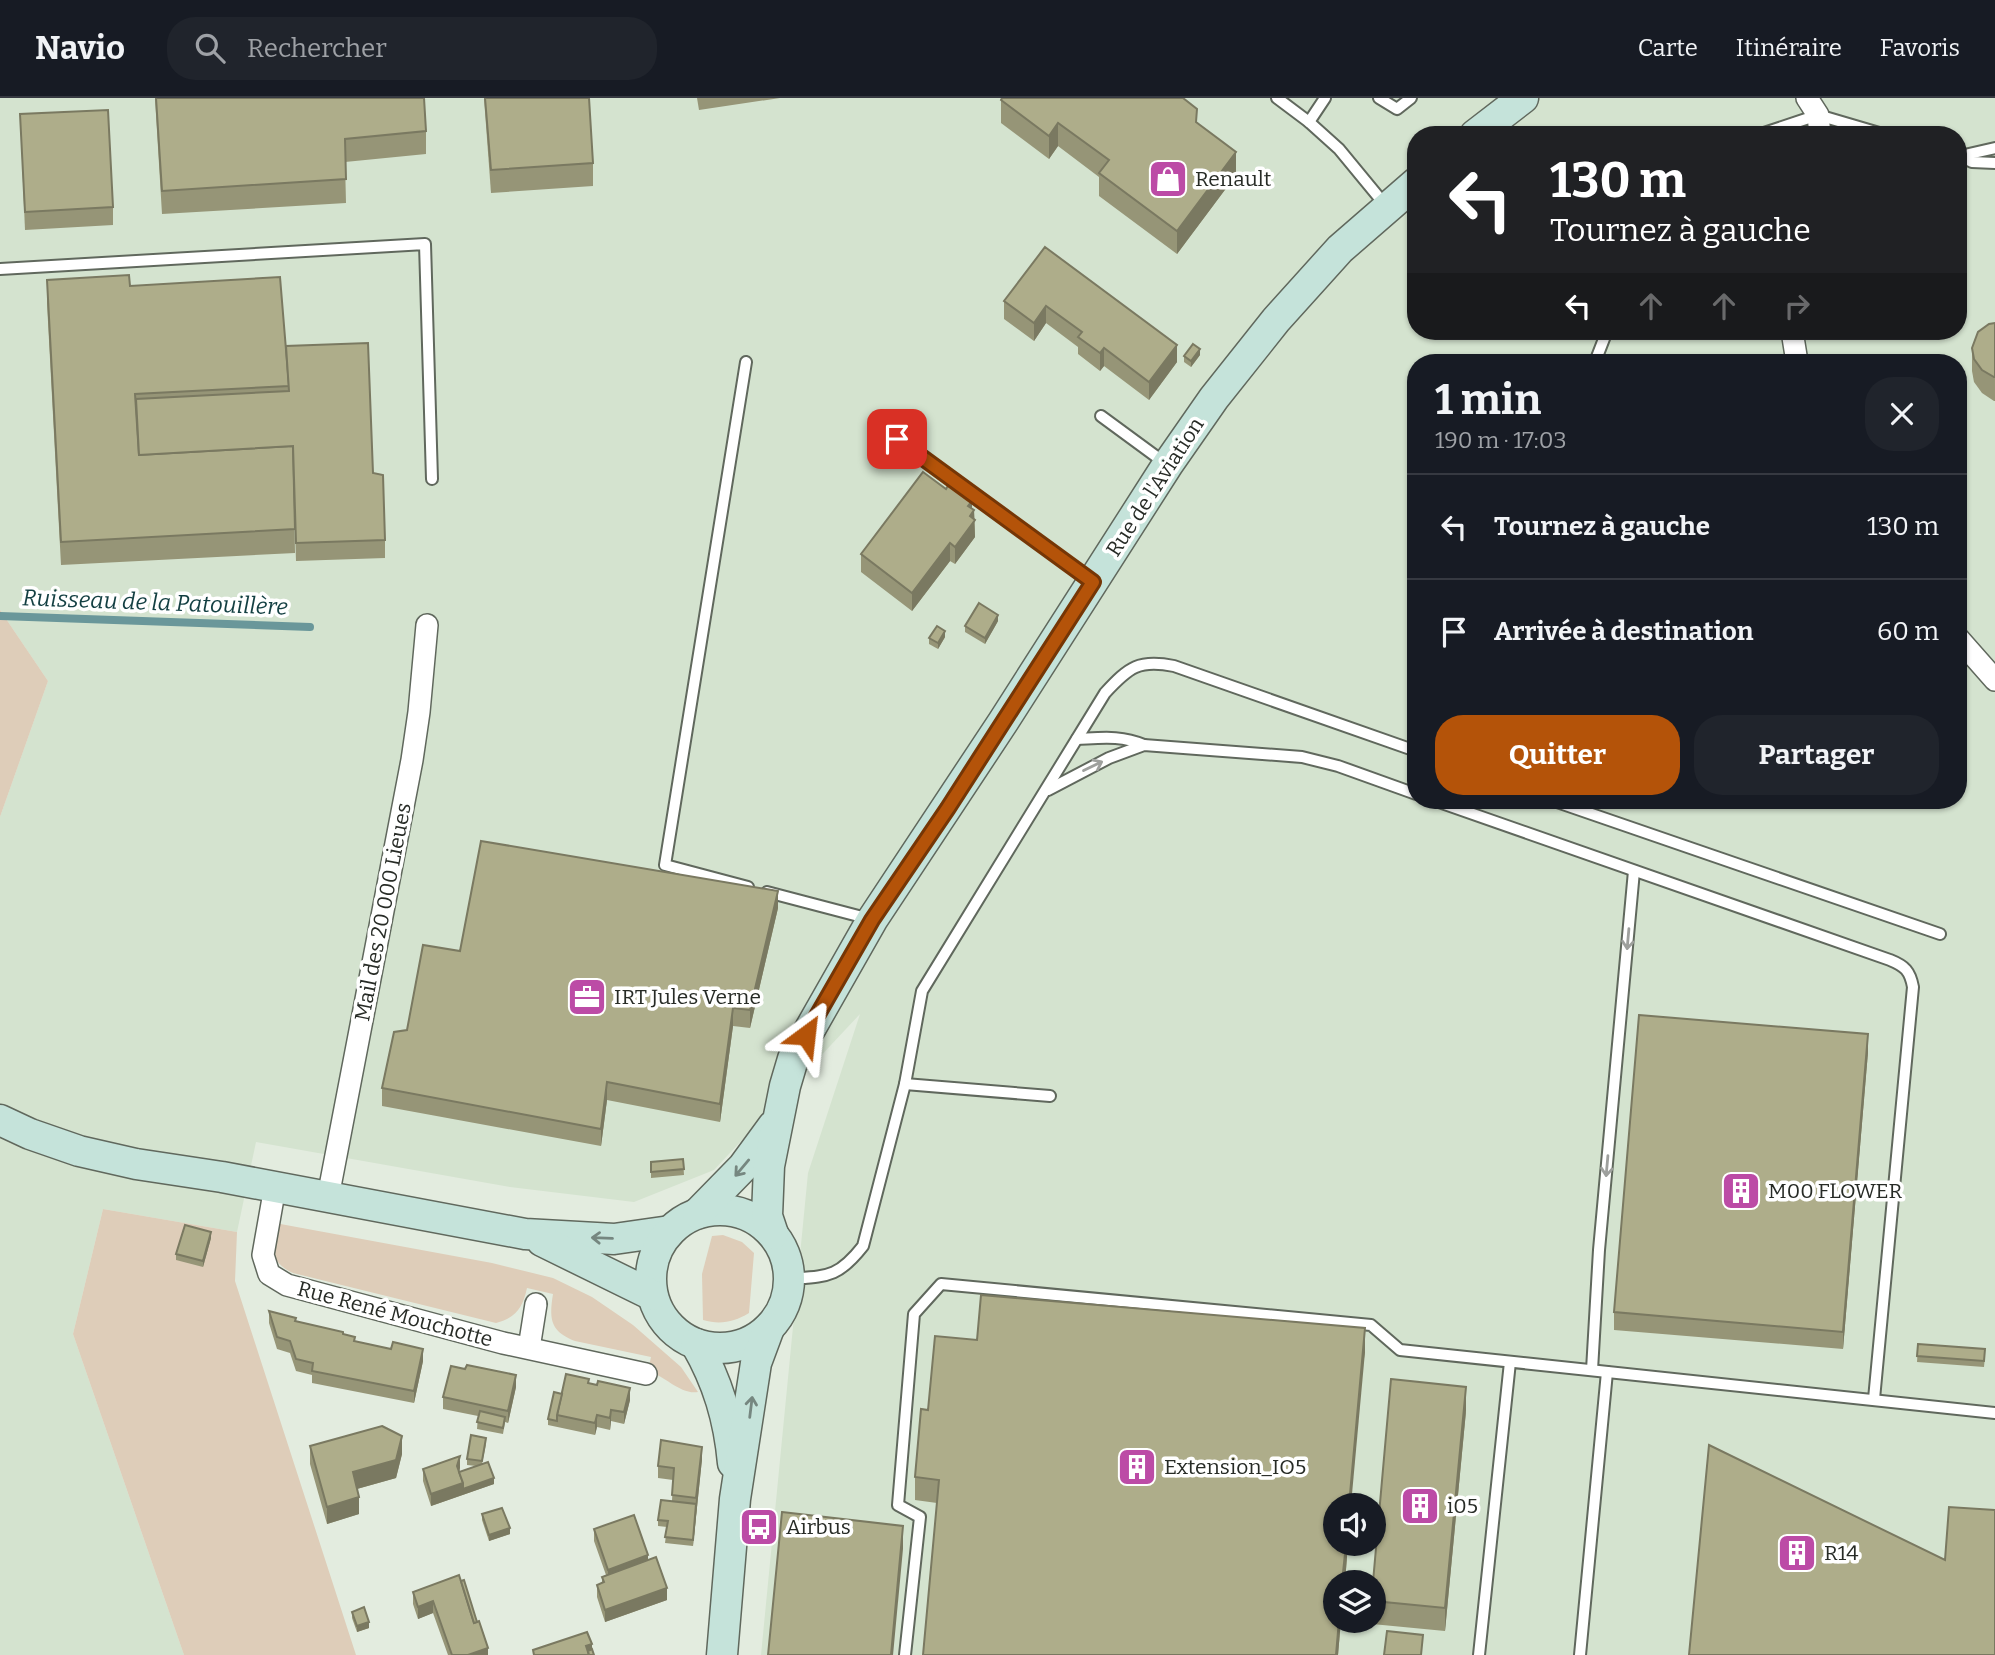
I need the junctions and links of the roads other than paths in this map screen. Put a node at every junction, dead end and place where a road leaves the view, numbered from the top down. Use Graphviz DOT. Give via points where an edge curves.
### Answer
graph roads {
  1 [pos="1277,98"];
  2 [pos="1325,98"];
  3 [pos="1379,98"];
  4 [pos="1411,98"];
  5 [pos="1523,98"];
  6 [pos="1309,122"];
  7 [pos="1814,122"];
  8 [pos="1487,126"];
  9 [pos="1797,126"];
  10 [pos="1836,126"];
  11 [pos="1995,148"];
  12 [pos="1967,154"];
  13 [pos="1967,160"];
  14 [pos="1995,163"];
  15 [pos="1407,190"];
  16 [pos="1386,206"];
  17 [pos="0,269"];
  18 [pos="746,362"];
  19 [pos="1101,416"];
  20 [pos="897,439"];
  21 [pos="1168,464"];
  22 [pos="432,479"];
  23 [pos="1093,582"];
  24 [pos="427,625"];
  25 [pos="1967,648"];
  26 [pos="1995,680"];
  27 [pos="1077,739"];
  28 [pos="1144,746"];
  29 [pos="1407,748"];
  30 [pos="1045,791"];
  31 [pos="1407,791"];
  32 [pos="1458,809"];
  33 [pos="1577,809"];
  34 [pos="1634,871"];
  35 [pos="872,920"];
  36 [pos="1940,933"];
  37 [pos="905,1084"];
  38 [pos="1050,1096"];
  39 [pos="779,1118"];
  40 [pos="0,1120"];
  41 [pos="275,1187"];
  42 [pos="328,1197"];
  43 [pos="698,1213"];
  44 [pos="670,1231"];
  45 [pos="526,1234"];
  46 [pos="773,1234"];
  47 [pos="789,1279"];
  48 [pos="652,1295"];
  49 [pos="536,1304"];
  50 [pos="769,1328"];
  51 [pos="696,1344"];
  52 [pos="529,1348"];
  53 [pos="1510,1362"];
  54 [pos="1592,1370"];
  55 [pos="1607,1372"];
  56 [pos="646,1374"];
  57 [pos="1874,1399"];
  58 [pos="1995,1413"];
  59 [pos="735,1499"];
  60 [pos="722,1655"];
  61 [pos="905,1655"];
  62 [pos="1479,1655"];
  63 [pos="1580,1655"];
  1 -- 6 [label="lane"];
  2 -- 6 [label="lane"];
  3 -- 4 [label="lane" via="1397,109"];
  5 -- 8 [label="street"];
  6 -- 16 [label="lane" via="1339,149"];
  7 -- 9 [label="lane"];
  7 -- 10 [label="lane"];
  11 -- 12 [label="lane"];
  13 -- 14 [label="lane"];
  15 -- 16 [label="street, Rue de l'Aviation"];
  16 -- 21 [label="street, Rue de l'Aviation" via="1276,320"];
  17 -- 22 [label="lane" via="425,244"];
  18 -- 35 [label="lane" via="665,865"];
  19 -- 21 [label="lane"];
  20 -- 23 [label="lane"];
  21 -- 23 [label="street, Rue de l'Aviation"];
  23 -- 35 [label="street, Rue de l'Aviation"];
  24 -- 42 [label="street, Mail des 20 000 Lieues" via="412,760"];
  25 -- 26 [label="street"];
  27 -- 28 [label="lane" via="1111,736"];
  27 -- 29 [label="lane" via="1122,674 1153,662"];
  27 -- 30 [label="lane"];
  30 -- 28 [label="lane, one-way" via="1109,758"];
  28 -- 31 [label="lane" via="1302,757"];
  30 -- 37 [label="lane" via="922,991"];
  32 -- 34 [label="lane"];
  33 -- 36 [label="lane"];
  34 -- 54 [label="lane, one-way"];
  34 -- 57 [label="lane" via="1891,960 1911,974"];
  35 -- 39 [label="street, Rue de l'Aviation" via="793,1059"];
  37 -- 38 [label="lane"];
  37 -- 47 [label="lane" via="863,1246 848,1265 828,1276"];
  39 -- 43 [label="street, Rue de l'Aviation, one-way" via="743,1167"];
  39 -- 46 [label="street, Rue de l'Aviation" via="769,1166 767,1216"];
  40 -- 41 [label="street" via="79,1151"];
  41 -- 42 [label="street"];
  41 -- 52 [label="street, Rue René Mouchotte" via="262,1255 269,1274 277,1280"];
  42 -- 45 [label="street"];
  43 -- 44 [label="street"];
  43 -- 46 [label="street" via="744,1214"];
  44 -- 45 [label="street, one-way" via="614,1239"];
  44 -- 48 [label="street" via="653,1261"];
  45 -- 48 [label="street"];
  46 -- 47 [label="street" via="785,1255"];
  47 -- 50 [label="street" via="784,1306"];
  48 -- 51 [label="street" via="668,1325"];
  49 -- 52 [label="street"];
  50 -- 51 [label="street" via="734,1347"];
  59 -- 50 [label="street, one-way" via="756,1363"];
  51 -- 59 [label="street" via="719,1390"];
  52 -- 56 [label="street, Rue René Mouchotte"];
  53 -- 54 [label="lane"];
  53 -- 61 [label="lane" via="1400,1350 1371,1325 940,1284 914,1314 898,1506 920,1517"];
  53 -- 62 [label="lane"];
  54 -- 55 [label="lane"];
  55 -- 57 [label="lane"];
  55 -- 63 [label="lane"];
  57 -- 58 [label="lane"];
  59 -- 60 [label="street"];
}
